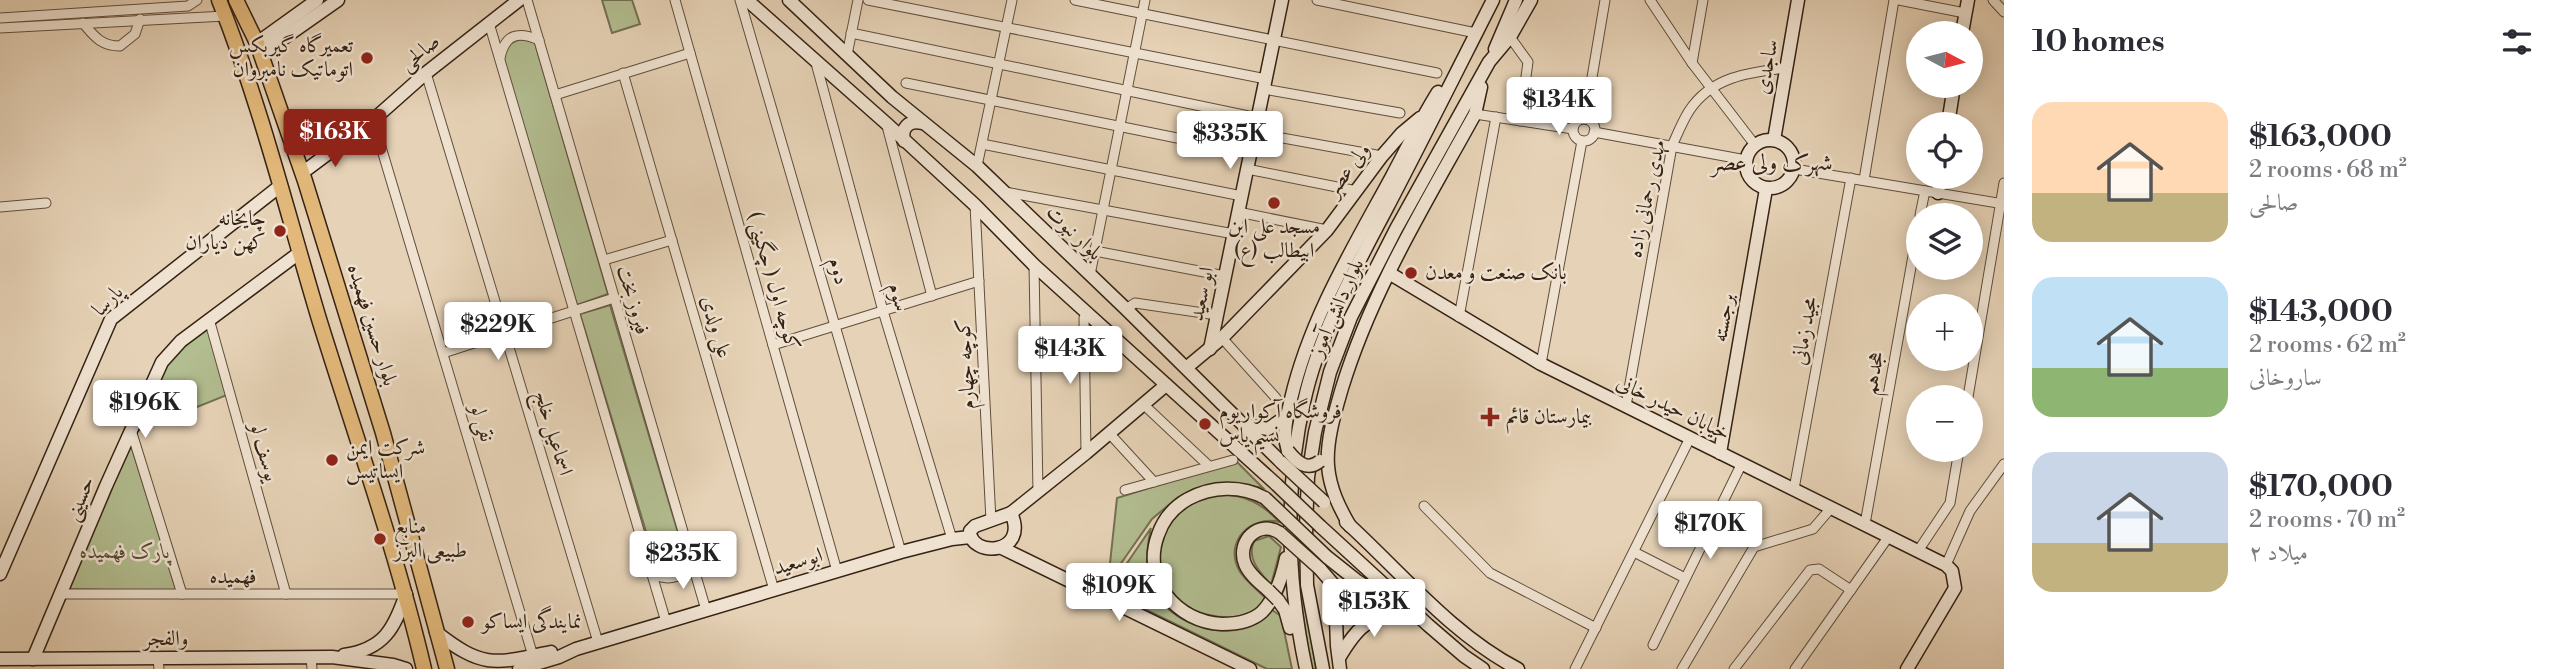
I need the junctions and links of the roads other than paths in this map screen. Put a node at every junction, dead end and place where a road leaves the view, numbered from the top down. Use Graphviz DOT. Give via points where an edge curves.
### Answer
graph roads {
  1 [pos="197,0"];
  2 [pos="219,0"];
  3 [pos="236,0"];
  4 [pos="317,0"];
  5 [pos="338,0"];
  6 [pos="519,0"];
  7 [pos="527,0"];
  8 [pos="675,0"];
  9 [pos="740,0"];
  10 [pos="747,0"];
  11 [pos="789,0"];
  12 [pos="858,0"];
  13 [pos="868,0"];
  14 [pos="1012,0"];
  15 [pos="1075,0"];
  16 [pos="1145,0"];
  17 [pos="1282,0"];
  18 [pos="1317,0"];
  19 [pos="1493,0"];
  20 [pos="1531,0"];
  21 [pos="1605,0"];
  22 [pos="1650,0"];
  23 [pos="1703,0"];
  24 [pos="1798,0"];
  25 [pos="1897,0"];
  26 [pos="1993,0"];
  27 [pos="1516,1"];
  28 [pos="1967,6"];
  29 [pos="2004,12"];
  30 [pos="1142,14"];
  31 [pos="225,16"];
  32 [pos="0,18"];
  33 [pos="140,19"];
  34 [pos="83,23"];
  35 [pos="489,23"];
  36 [pos="0,28"];
  37 [pos="1006,28"];
  38 [pos="851,33"];
  39 [pos="1476,33"];
  40 [pos="1510,37"];
  41 [pos="539,40"];
  42 [pos="1274,42"];
  43 [pos="259,49"];
  44 [pos="690,52"];
  45 [pos="1135,53"];
  46 [pos="847,55"];
  47 [pos="500,60"];
  48 [pos="816,63"];
  49 [pos="1692,63"];
  50 [pos="999,64"];
  51 [pos="1461,65"];
  52 [pos="1486,68"];
  53 [pos="1786,68"];
  54 [pos="426,73"];
  55 [pos="624,73"];
  56 [pos="1437,74"];
  57 [pos="906,83"];
  58 [pos="1265,84"];
  59 [pos="1712,86"];
  60 [pos="1127,90"];
  61 [pos="555,95"];
  62 [pos="991,100"];
  63 [pos="1400,113"];
  64 [pos="1475,114"];
  65 [pos="1423,116"];
  66 [pos="1496,117"];
  67 [pos="1258,118"];
  68 [pos="1585,119"];
  69 [pos="284,120"];
  70 [pos="373,120"];
  71 [pos="1520,121"];
  72 [pos="922,123"];
  73 [pos="887,124"];
  74 [pos="1120,127"];
  75 [pos="1573,129"];
  76 [pos="1594,132"];
  77 [pos="1255,133"];
  78 [pos="348,138"];
  79 [pos="1774,140"];
  80 [pos="904,141"];
  81 [pos="1582,141"];
  82 [pos="982,144"];
  83 [pos="1755,145"];
  84 [pos="1672,146"];
  85 [pos="1251,153"];
  86 [pos="1382,156"];
  87 [pos="1746,160"];
  88 [pos="977,166"];
  89 [pos="1111,169"];
  90 [pos="1247,169"];
  91 [pos="1794,169"];
  92 [pos="302,173"];
  93 [pos="1851,178"];
  94 [pos="1864,180"];
  95 [pos="2004,183"];
  96 [pos="280,186"];
  97 [pos="1766,189"];
  98 [pos="1933,189"];
  99 [pos="1003,191"];
  100 [pos="1357,191"];
  101 [pos="1931,192"];
  102 [pos="1242,196"];
  103 [pos="46,202"];
  104 [pos="1926,203"];
  105 [pos="2002,204"];
  106 [pos="975,205"];
  107 [pos="0,207"];
  108 [pos="1103,209"];
  109 [pos="1238,212"];
  110 [pos="1327,230"];
  111 [pos="1234,234"];
  112 [pos="672,240"];
  113 [pos="1095,251"];
  114 [pos="299,253"];
  115 [pos="604,260"];
  116 [pos="1034,265"];
  117 [pos="1389,273"];
  118 [pos="1090,275"];
  119 [pos="1225,276"];
  120 [pos="1909,280"];
  121 [pos="979,281"];
  122 [pos="932,296"];
  123 [pos="614,298"];
  124 [pos="1126,309"];
  125 [pos="574,311"];
  126 [pos="883,311"];
  127 [pos="1217,315"];
  128 [pos="1459,317"];
  129 [pos="1084,318"];
  130 [pos="209,319"];
  131 [pos="835,326"];
  132 [pos="505,333"];
  133 [pos="1222,338"];
  134 [pos="773,345"];
  135 [pos="1210,349"];
  136 [pos="443,353"];
  137 [pos="1541,364"];
  138 [pos="1186,368"];
  139 [pos="1166,385"];
  140 [pos="1970,385"];
  141 [pos="372,397"];
  142 [pos="1276,398"];
  143 [pos="345,404"];
  144 [pos="1143,404"];
  145 [pos="1626,406"];
  146 [pos="1287,416"];
  147 [pos="1244,425"];
  148 [pos="131,430"];
  149 [pos="383,433"];
  150 [pos="1109,433"];
  151 [pos="1690,438"];
  152 [pos="357,441"];
  153 [pos="1328,447"];
  154 [pos="1086,453"];
  155 [pos="1720,453"];
  156 [pos="1284,457"];
  157 [pos="1233,460"];
  158 [pos="1957,462"];
  159 [pos="1742,463"];
  160 [pos="2004,464"];
  161 [pos="1209,466"];
  162 [pos="1154,482"];
  163 [pos="1794,489"];
  164 [pos="1125,490"];
  165 [pos="1038,492"];
  166 [pos="1424,506"];
  167 [pos="1831,508"];
  168 [pos="1011,513"];
  169 [pos="991,521"];
  170 [pos="1865,524"];
  171 [pos="1350,526"];
  172 [pos="1285,535"];
  173 [pos="1889,536"];
  174 [pos="970,537"];
  175 [pos="952,539"];
  176 [pos="1002,548"];
  177 [pos="1918,551"];
  178 [pos="901,552"];
  179 [pos="1634,552"];
  180 [pos="691,558"];
  181 [pos="1946,565"];
  182 [pos="837,571"];
  183 [pos="652,574"];
  184 [pos="0,575"];
  185 [pos="1685,578"];
  186 [pos="774,590"];
  187 [pos="1851,590"];
  188 [pos="60,594"];
  189 [pos="182,594"];
  190 [pos="286,594"];
  191 [pos="406,594"];
  192 [pos="706,610"];
  193 [pos="1403,612"];
  194 [pos="666,622"];
  195 [pos="1428,625"];
  196 [pos="1596,628"];
  197 [pos="436,632"];
  198 [pos="598,642"];
  199 [pos="1653,645"];
  200 [pos="576,649"];
  201 [pos="533,656"];
  202 [pos="332,657"];
  203 [pos="5,662"];
  204 [pos="311,663"];
  205 [pos="34,664"];
  206 [pos="159,664"];
  207 [pos="1340,664"];
  208 [pos="406,669"];
  209 [pos="424,669"];
  210 [pos="447,669"];
  211 [pos="519,669"];
  212 [pos="1250,669"];
  213 [pos="1299,669"];
  214 [pos="1306,669"];
  215 [pos="1323,669"];
  216 [pos="1483,669"];
  217 [pos="1518,669"];
  218 [pos="1575,669"];
  219 [pos="1682,669"];
  220 [pos="1734,669"];
  221 [pos="1795,669"];
  222 [pos="1906,669"];
  1 -- 32 [label="street" via="188,6"];
  2 -- 31 [label="main road"];
  3 -- 43 [label="main road, بلوار حسین فهمیده"];
  4 -- 43 [label="main road"];
  5 -- 43 [label="main road"];
  6 -- 35 [label="main road, صالحی"];
  7 -- 41 [label="street, فیروز بخت"];
  8 -- 44 [label="street, کوچه اول ( چگینی )"];
  9 -- 131 [label="street, دوم"];
  10 -- 48 [label="main road"];
  11 -- 46 [label="main road, بلوار نبوت"];
  12 -- 38 [label="street"];
  13 -- 37 [label="street"];
  14 -- 37 [label="street"];
  15 -- 30 [label="street"];
  16 -- 30 [label="street"];
  17 -- 42 [label="main road, ابو سعید"];
  18 -- 39 [label="street"];
  19 -- 39 [label="main road, بلوار دانش آموز"];
  20 -- 40 [label="main road, بلوار دانش آموز"];
  21 -- 68 [label="street"];
  22 -- 49 [label="street"];
  23 -- 49 [label="street"];
  24 -- 53 [label="main road, ساجدی"];
  25 -- 28 [label="street"];
  25 -- 94 [label="street"];
  26 -- 29 [label="street"];
  27 -- 52 [label="main road"];
  30 -- 42 [label="street"];
  30 -- 45 [label="street"];
  31 -- 33 [label="street"];
  31 -- 96 [label="main road"];
  33 -- 34 [label="street"];
  33 -- 34 [label="street" via="135,34 120,46 98,40"];
  34 -- 36 [label="street"];
  35 -- 47 [label="street"];
  35 -- 54 [label="main road, صالحی"];
  37 -- 45 [label="street"];
  37 -- 50 [label="street"];
  38 -- 46 [label="street"];
  38 -- 50 [label="street"];
  39 -- 51 [label="main road, بلوار دانش آموز"];
  40 -- 52 [label="main road, بلوار دانش آموز"];
  40 -- 71 [label="street" via="1528,62"];
  41 -- 47 [label="street" via="516,35 502,47"];
  41 -- 61 [label="street, فیروز بخت"];
  42 -- 56 [label="street"];
  42 -- 58 [label="main road, ابو سعید"];
  43 -- 69 [label="main road, بلوار حسین فهمیده"];
  44 -- 55 [label="street"];
  44 -- 134 [label="street, کوچه اول ( چگینی )"];
  45 -- 58 [label="street"];
  45 -- 60 [label="street"];
  46 -- 72 [label="main road, بلوار نبوت"];
  47 -- 125 [label="street"];
  48 -- 73 [label="main road"];
  48 -- 126 [label="street, سوم"];
  49 -- 59 [label="street"];
  50 -- 60 [label="street"];
  50 -- 62 [label="street"];
  51 -- 65 [label="main road" via="1451,72"];
  51 -- 172 [label="main road, بلوار دانش آموز" via="1335,312 1313,369 1297,433"];
  52 -- 64 [label="main road"];
  52 -- 215 [label="main road, بلوار دانش آموز" via="1351,317 1324,390 1308,477 1306,526 1307,585"];
  53 -- 59 [label="street, مهدی رحمانی زاده" via="1745,73"];
  53 -- 79 [label="main road, ساجدی"];
  54 -- 70 [label="main road, صالحی"];
  54 -- 132 [label="street, اسماعیل خلج"];
  55 -- 61 [label="street"];
  55 -- 112 [label="street, علی ولدی"];
  57 -- 62 [label="street"];
  58 -- 63 [label="street"];
  58 -- 67 [label="main road, ابو سعید"];
  59 -- 83 [label="street"];
  59 -- 84 [label="street, مهدی رحمانی زاده" via="1689,110"];
  60 -- 67 [label="street"];
  60 -- 74 [label="street"];
  61 -- 115 [label="street, فیروز بخت"];
  62 -- 74 [label="street"];
  62 -- 82 [label="street"];
  64 -- 66 [label="street"];
  64 -- 117 [label="main road"];
  65 -- 86 [label="main road, ولی عصر"];
  65 -- 146 [label="main road" via="1319,317 1301,361"];
  66 -- 71 [label="street"];
  66 -- 128 [label="street"];
  67 -- 77 [label="main road, ابو سعید"];
  68 -- 75 [label="street" via="1577,121"];
  68 -- 76 [label="street"];
  69 -- 78 [label="main road" via="305,134"];
  69 -- 92 [label="main road, بلوار حسین فهمیده"];
  70 -- 78 [label="main road, صالحی"];
  70 -- 136 [label="street, نقی لو"];
  71 -- 75 [label="street"];
  72 -- 80 [label="main road" via="906,125"];
  72 -- 88 [label="main road, بلوار نبوت"];
  73 -- 80 [label="main road"];
  73 -- 122 [label="street"];
  74 -- 85 [label="street"];
  74 -- 89 [label="street"];
  75 -- 81 [label="street"];
  76 -- 81 [label="street"];
  76 -- 84 [label="street"];
  77 -- 85 [label="main road, ابو سعید"];
  77 -- 86 [label="street"];
  78 -- 92 [label="main road, صالحی"];
  79 -- 83 [label="main road"];
  79 -- 91 [label="main road" via="1792,153"];
  80 -- 106 [label="main road"];
  81 -- 137 [label="street"];
  82 -- 88 [label="street"];
  82 -- 89 [label="street"];
  83 -- 87 [label="main road"];
  84 -- 87 [label="street"];
  84 -- 145 [label="street, مهدی رحمانی زاده"];
  85 -- 90 [label="main road, ابو سعید"];
  86 -- 100 [label="main road, ولی عصر"];
  87 -- 97 [label="main road" via="1748,175"];
  88 -- 99 [label="main road, بلوار نبوت"];
  89 -- 102 [label="street"];
  89 -- 108 [label="street"];
  90 -- 100 [label="street"];
  90 -- 102 [label="main road, ابو سعید"];
  91 -- 93 [label="street"];
  91 -- 97 [label="main road" via="1781,187"];
  92 -- 141 [label="main road, بلوار حسین فهمیده"];
  93 -- 94 [label="street"];
  93 -- 163 [label="street, مجید زمانی"];
  94 -- 101 [label="street"];
  95 -- 105 [label="street"];
  96 -- 114 [label="main road"];
  96 -- 184 [label="main road, پارسا" via="111,319"];
  97 -- 155 [label="main road, برجسته"];
  98 -- 101 [label="main road"];
  99 -- 108 [label="street"];
  99 -- 118 [label="main road, بلوار نبوت"];
  100 -- 110 [label="main road, ولی عصر"];
  101 -- 104 [label="street"];
  101 -- 105 [label="street"];
  102 -- 109 [label="main road, ابو سعید"];
  103 -- 107 [label="street"];
  105 -- 140 [label="street"];
  106 -- 116 [label="main road"];
  106 -- 121 [label="street, کوچه چهارم"];
  108 -- 111 [label="street"];
  108 -- 113 [label="street"];
  109 -- 110 [label="street"];
  109 -- 111 [label="main road, ابو سعید"];
  110 -- 133 [label="main road, ولی عصر"];
  111 -- 119 [label="main road, ابو سعید"];
  112 -- 115 [label="street"];
  112 -- 186 [label="street, علی ولدی"];
  113 -- 118 [label="street"];
  113 -- 119 [label="street"];
  114 -- 130 [label="main road, حسینی"];
  114 -- 143 [label="main road"];
  115 -- 123 [label="street, فیروز بخت"];
  116 -- 139 [label="main road"];
  116 -- 165 [label="street"];
  117 -- 128 [label="main road, خیابان حیدر خانی"];
  117 -- 153 [label="main road" via="1350,361"];
  118 -- 124 [label="main road, بلوار نبوت"];
  119 -- 127 [label="main road, ابو سعید"];
  120 -- 170 [label="street, هجدهم"];
  121 -- 122 [label="street"];
  121 -- 169 [label="street, کوچه چهارم"];
  122 -- 126 [label="street"];
  123 -- 125 [label="street"];
  123 -- 180 [label="street, فیروز بخت"];
  124 -- 127 [label="street" via="1135,303"];
  124 -- 138 [label="main road, بلوار نبوت"];
  125 -- 132 [label="street"];
  125 -- 183 [label="street"];
  126 -- 131 [label="street"];
  126 -- 175 [label="street, سوم"];
  127 -- 135 [label="main road, ابو سعید"];
  128 -- 137 [label="main road, خیابان حیدر خانی"];
  129 -- 154 [label="street"];
  130 -- 148 [label="main road, حسینی" via="162,362"];
  130 -- 190 [label="street, یوسف لو"];
  131 -- 134 [label="street"];
  131 -- 178 [label="street, دوم"];
  132 -- 136 [label="street"];
  132 -- 198 [label="street, اسماعیل خلج"];
  133 -- 135 [label="main road, ولی عصر"];
  133 -- 142 [label="street"];
  134 -- 182 [label="street, کوچه اول ( چگینی )"];
  135 -- 138 [label="main road, ولی عصر"];
  136 -- 201 [label="street, نقی لو"];
  137 -- 145 [label="main road, خیابان حیدر خانی"];
  138 -- 147 [label="main road, بلوار نبوت"];
  139 -- 144 [label="main road"];
  139 -- 195 [label="main road, bridge"];
  141 -- 143 [label="main road" via="365,410 358,412"];
  141 -- 149 [label="main road, بلوار حسین فهمیده"];
  143 -- 152 [label="main road"];
  144 -- 150 [label="main road"];
  144 -- 161 [label="street"];
  145 -- 151 [label="main road, خیابان حیدر خانی"];
  146 -- 147 [label="main road" via="1268,429"];
  146 -- 156 [label="main road"];
  147 -- 156 [label="main road, بلوار نبوت"];
  148 -- 188 [label="main road, حسینی"];
  148 -- 189 [label="street"];
  149 -- 152 [label="main road" via="363,429"];
  149 -- 197 [label="main road, بلوار حسین فهمیده"];
  150 -- 154 [label="main road"];
  150 -- 162 [label="street"];
  151 -- 155 [label="main road, خیابان حیدر خانی"];
  151 -- 179 [label="street"];
  152 -- 191 [label="main road"];
  153 -- 156 [label="main road, bridge" via="1314,466"];
  153 -- 171 [label="main road" via="1331,485"];
  154 -- 165 [label="main road"];
  155 -- 159 [label="main road, خیابان حیدر خانی"];
  156 -- 171 [label="main road, بلوار نبوت, bridge"];
  157 -- 161 [label="street"];
  158 -- 177 [label="street" via="1950,503"];
  159 -- 163 [label="main road, خیابان حیدر خانی"];
  159 -- 185 [label="street"];
  160 -- 181 [label="street" via="1970,511"];
  161 -- 162 [label="street"];
  162 -- 164 [label="street"];
  163 -- 167 [label="main road, خیابان حیدر خانی"];
  165 -- 168 [label="main road"];
  166 -- 196 [label="street" via="1490,573"];
  167 -- 170 [label="main road, خیابان حیدر خانی"];
  167 -- 219 [label="street" via="1814,529 1754,547"];
  168 -- 169 [label="main road"];
  168 -- 176 [label="main road" via="1015,529"];
  169 -- 174 [label="main road" via="975,526"];
  170 -- 173 [label="main road, خیابان حیدر خانی"];
  171 -- 217 [label="main road, بلوار نبوت" via="1439,611"];
  172 -- 193 [label="main road, bridge" via="1277,588 1265,608 1250,620 1232,624 1203,621 1175,606 1155,572 1154,550 1162,524 1181,503 1197,494 1246,490 1265,498 1327,557"];
  172 -- 207 [label="main road, bridge" via="1333,584"];
  172 -- 213 [label="main road, bridge" via="1269,529 1254,531 1243,550 1248,569 1286,615"];
  172 -- 214 [label="main road, بلوار دانش آموز"];
  173 -- 177 [label="main road, خیابان حیدر خانی"];
  173 -- 187 [label="street"];
  174 -- 175 [label="main road, ابوسعید"];
  174 -- 176 [label="main road" via="974,543"];
  175 -- 178 [label="main road, ابوسعید"];
  176 -- 212 [label="main road"];
  177 -- 181 [label="main road, خیابان حیدر خانی"];
  178 -- 182 [label="main road, ابوسعید"];
  179 -- 185 [label="street"];
  179 -- 196 [label="street"];
  180 -- 183 [label="street" via="681,575 672,579"];
  180 -- 192 [label="street, فیروز بخت"];
  181 -- 222 [label="main road" via="1955,588"];
  182 -- 186 [label="main road, ابوسعید"];
  183 -- 194 [label="street"];
  185 -- 199 [label="street"];
  186 -- 192 [label="main road, ابوسعید"];
  187 -- 220 [label="street" via="1819,569 1810,570"];
  187 -- 221 [label="street"];
  188 -- 189 [label="street, فهمیده"];
  188 -- 205 [label="main road, حسینی"];
  189 -- 190 [label="street, فهمیده"];
  190 -- 191 [label="street, فهمیده"];
  191 -- 202 [label="main road" via="394,624 379,642 364,651"];
  191 -- 209 [label="main road"];
  192 -- 194 [label="main road, ابوسعید"];
  193 -- 195 [label="main road"];
  193 -- 207 [label="main road" via="1363,625 1349,641"];
  194 -- 198 [label="main road, ابوسعید"];
  195 -- 216 [label="main road"];
  196 -- 218 [label="street"];
  197 -- 201 [label="main road" via="482,663"];
  197 -- 210 [label="main road, بلوار حسین فهمیده"];
  198 -- 200 [label="main road, ابوسعید"];
  200 -- 201 [label="main road"];
  200 -- 211 [label="main road, ابوسعید"];
  202 -- 204 [label="main road, والفجر"];
  202 -- 208 [label="main road"];
  203 -- 205 [label="main road, والفجر"];
  204 -- 206 [label="main road, والفجر"];
  205 -- 206 [label="main road, والفجر"];
}
